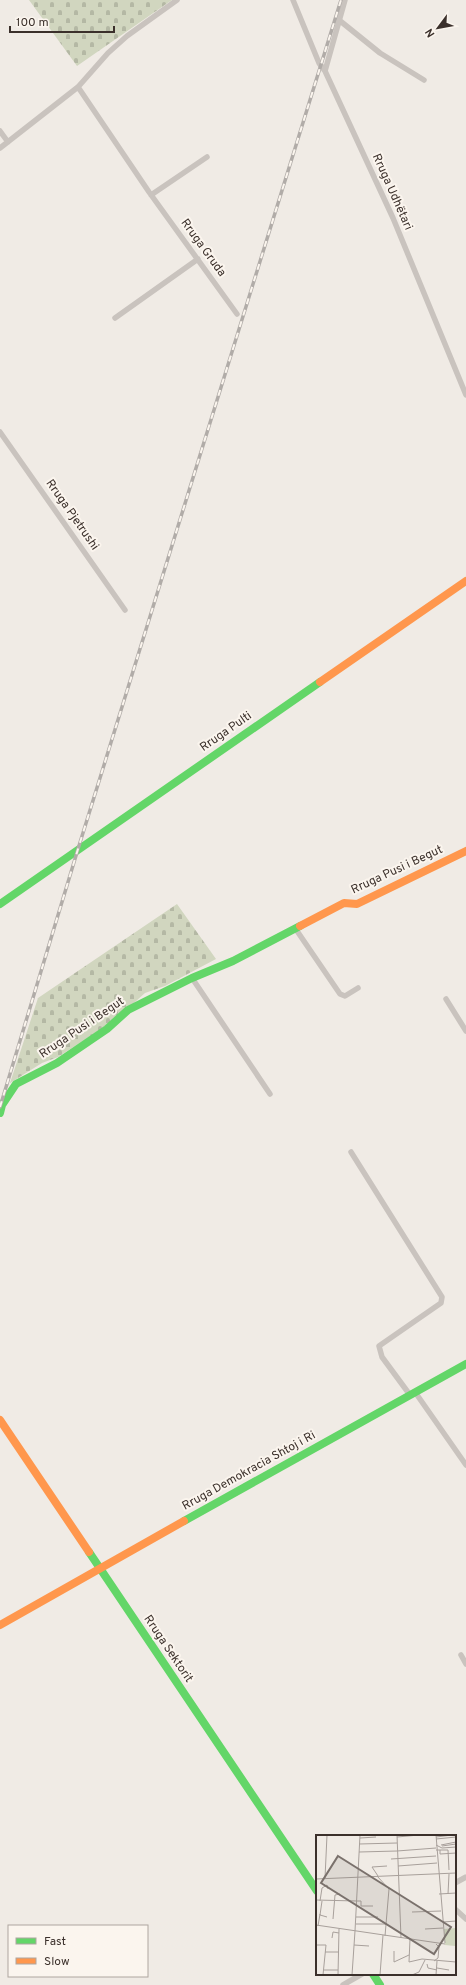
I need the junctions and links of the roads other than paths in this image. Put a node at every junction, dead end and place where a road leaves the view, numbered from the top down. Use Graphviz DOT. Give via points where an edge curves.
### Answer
graph roads {
  1 [pos="177,0"];
  2 [pos="293,0"];
  3 [pos="345,0"];
  4 [pos="339,20"];
  5 [pos="325,71"];
  6 [pos="424,80"];
  7 [pos="78,87"];
  8 [pos="0,131"];
  9 [pos="8,142"];
  10 [pos="0,148"];
  11 [pos="207,157"];
  12 [pos="151,195"];
  13 [pos="198,259"];
  14 [pos="237,314"];
  15 [pos="115,318"];
  16 [pos="466,395"];
  17 [pos="0,432"];
  18 [pos="466,581"];
  19 [pos="125,610"];
  20 [pos="466,851"];
  21 [pos="0,904"];
  22 [pos="295,928"];
  23 [pos="192,978"];
  24 [pos="358,988"];
  25 [pos="446,999"];
  26 [pos="466,1031"];
  27 [pos="270,1094"];
  28 [pos="0,1113"];
  29 [pos="351,1152"];
  30 [pos="466,1364"];
  31 [pos="412,1393"];
  32 [pos="0,1420"];
  33 [pos="466,1465"];
  34 [pos="100,1568"];
  35 [pos="0,1625"];
  36 [pos="461,1655"];
  37 [pos="466,1664"];
  38 [pos="466,1877"];
  39 [pos="456,1882"];
  40 [pos="316,1890"];
  41 [pos="456,1910"];
  42 [pos="466,1919"];
  43 [pos="360,1975"];
  44 [pos="374,1975"];
  45 [pos="343,1985"];
  46 [pos="380,1985"];
  1 -- 7 [label="street" via="127,36"];
  2 -- 5 [label="street, Rruga Udhëtari" via="319,63"];
  3 -- 4 [label="street"];
  4 -- 5 [label="street"];
  4 -- 6 [label="street" via="380,53"];
  5 -- 16 [label="street, Rruga Udhëtari" via="392,218"];
  7 -- 9 [label="street"];
  7 -- 12 [label="street, Rruga Gruda"];
  8 -- 9 [label="street"];
  9 -- 10 [label="street"];
  11 -- 12 [label="street"];
  12 -- 13 [label="street, Rruga Gruda"];
  13 -- 14 [label="street, Rruga Gruda"];
  13 -- 15 [label="street"];
  17 -- 19 [label="street, Rruga Pjetrushi"];
  18 -- 21 [label="street, Rruga Pulti"];
  20 -- 22 [label="street, Rruga Pusi i Begut" via="357,904 344,903"];
  22 -- 23 [label="street, Rruga Pusi i Begut" via="233,961"];
  22 -- 24 [label="street" via="340,994 346,996"];
  23 -- 27 [label="street"];
  23 -- 28 [label="street, Rruga Pusi i Begut" via="128,1010 107,1029 57,1063 16,1084"];
  25 -- 26 [label="street"];
  29 -- 31 [label="street" via="442,1297 441,1303 379,1346 382,1357"];
  30 -- 31 [label="street, Rruga Demokracia Shtoj i Ri"];
  31 -- 33 [label="street"];
  31 -- 34 [label="street, Rruga Demokracia Shtoj i Ri"];
  32 -- 34 [label="street, Rruga Sektorit"];
  34 -- 35 [label="street, Rruga Demokracia Shtoj i Ri"];
  34 -- 40 [label="street, Rruga Sektorit"];
  36 -- 37 [label="street"];
  38 -- 39 [label="street"];
  41 -- 42 [label="street"];
  43 -- 45 [label="street"];
  44 -- 46 [label="street"];
}
